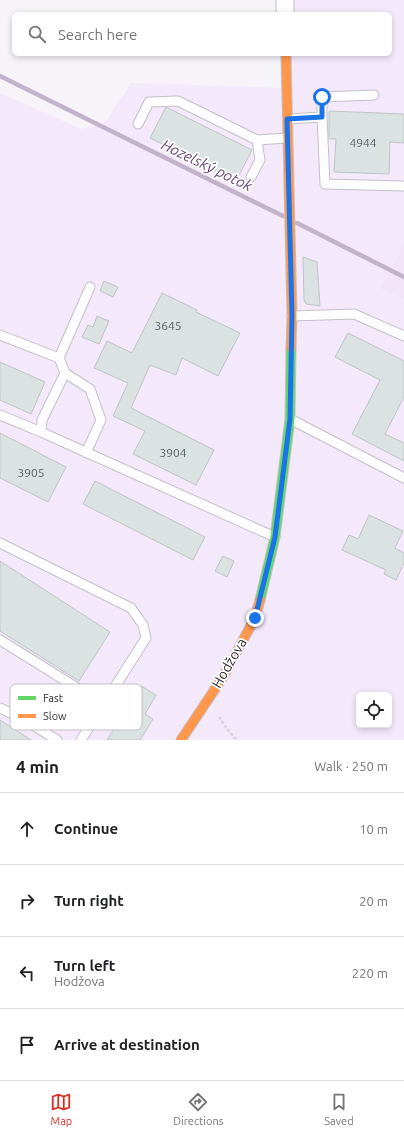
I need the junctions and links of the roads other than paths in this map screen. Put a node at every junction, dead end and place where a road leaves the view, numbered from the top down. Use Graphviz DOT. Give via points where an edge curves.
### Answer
graph roads {
  1 [pos="285,0"];
  2 [pos="285,12"];
  3 [pos="286,56"];
  4 [pos="374,95"];
  5 [pos="322,117"];
  6 [pos="287,119"];
  7 [pos="138,124"];
  8 [pos="287,138"];
  9 [pos="257,140"];
  10 [pos="251,177"];
  11 [pos="404,186"];
  12 [pos="90,287"];
  13 [pos="292,316"];
  14 [pos="0,335"];
  15 [pos="404,336"];
  16 [pos="59,358"];
  17 [pos="65,373"];
  18 [pos="0,415"];
  19 [pos="290,419"];
  20 [pos="40,432"];
  21 [pos="86,453"];
  22 [pos="404,478"];
  23 [pos="275,537"];
  24 [pos="0,543"];
  25 [pos="0,640"];
  26 [pos="71,684"];
  27 [pos="116,684"];
  28 [pos="0,708"];
  29 [pos="10,713"];
  30 [pos="42,730"];
  31 [pos="87,730"];
  32 [pos="57,740"];
  33 [pos="81,740"];
  34 [pos="181,740"];
  1 -- 2 [label="street"];
  3 -- 6 [label="street, Hodžova"];
  4 -- 5 [label="lane" via="322,97"];
  5 -- 6 [label="lane"];
  5 -- 11 [label="lane" via="325,184"];
  6 -- 8 [label="street, Hodžova"];
  7 -- 9 [label="lane" via="149,102 178,101"];
  8 -- 9 [label="lane"];
  8 -- 13 [label="street, Hodžova"];
  9 -- 10 [label="lane" via="260,160"];
  12 -- 16 [label="lane"];
  13 -- 15 [label="lane" via="354,314"];
  13 -- 19 [label="street, Hodžova"];
  14 -- 16 [label="lane"];
  16 -- 17 [label="lane"];
  17 -- 20 [label="lane" via="42,420"];
  17 -- 21 [label="lane" via="90,389 100,420"];
  18 -- 20 [label="lane"];
  19 -- 22 [label="lane"];
  19 -- 23 [label="street, Hodžova"];
  20 -- 21 [label="lane"];
  21 -- 23 [label="lane"];
  23 -- 34 [label="street, Hodžova" via="255,618 223,677"];
  24 -- 27 [label="lane" via="131,608 143,625 146,638"];
  25 -- 26 [label="lane"];
  28 -- 29 [label="lane"];
  30 -- 32 [label="lane"];
  31 -- 33 [label="lane"];
}
